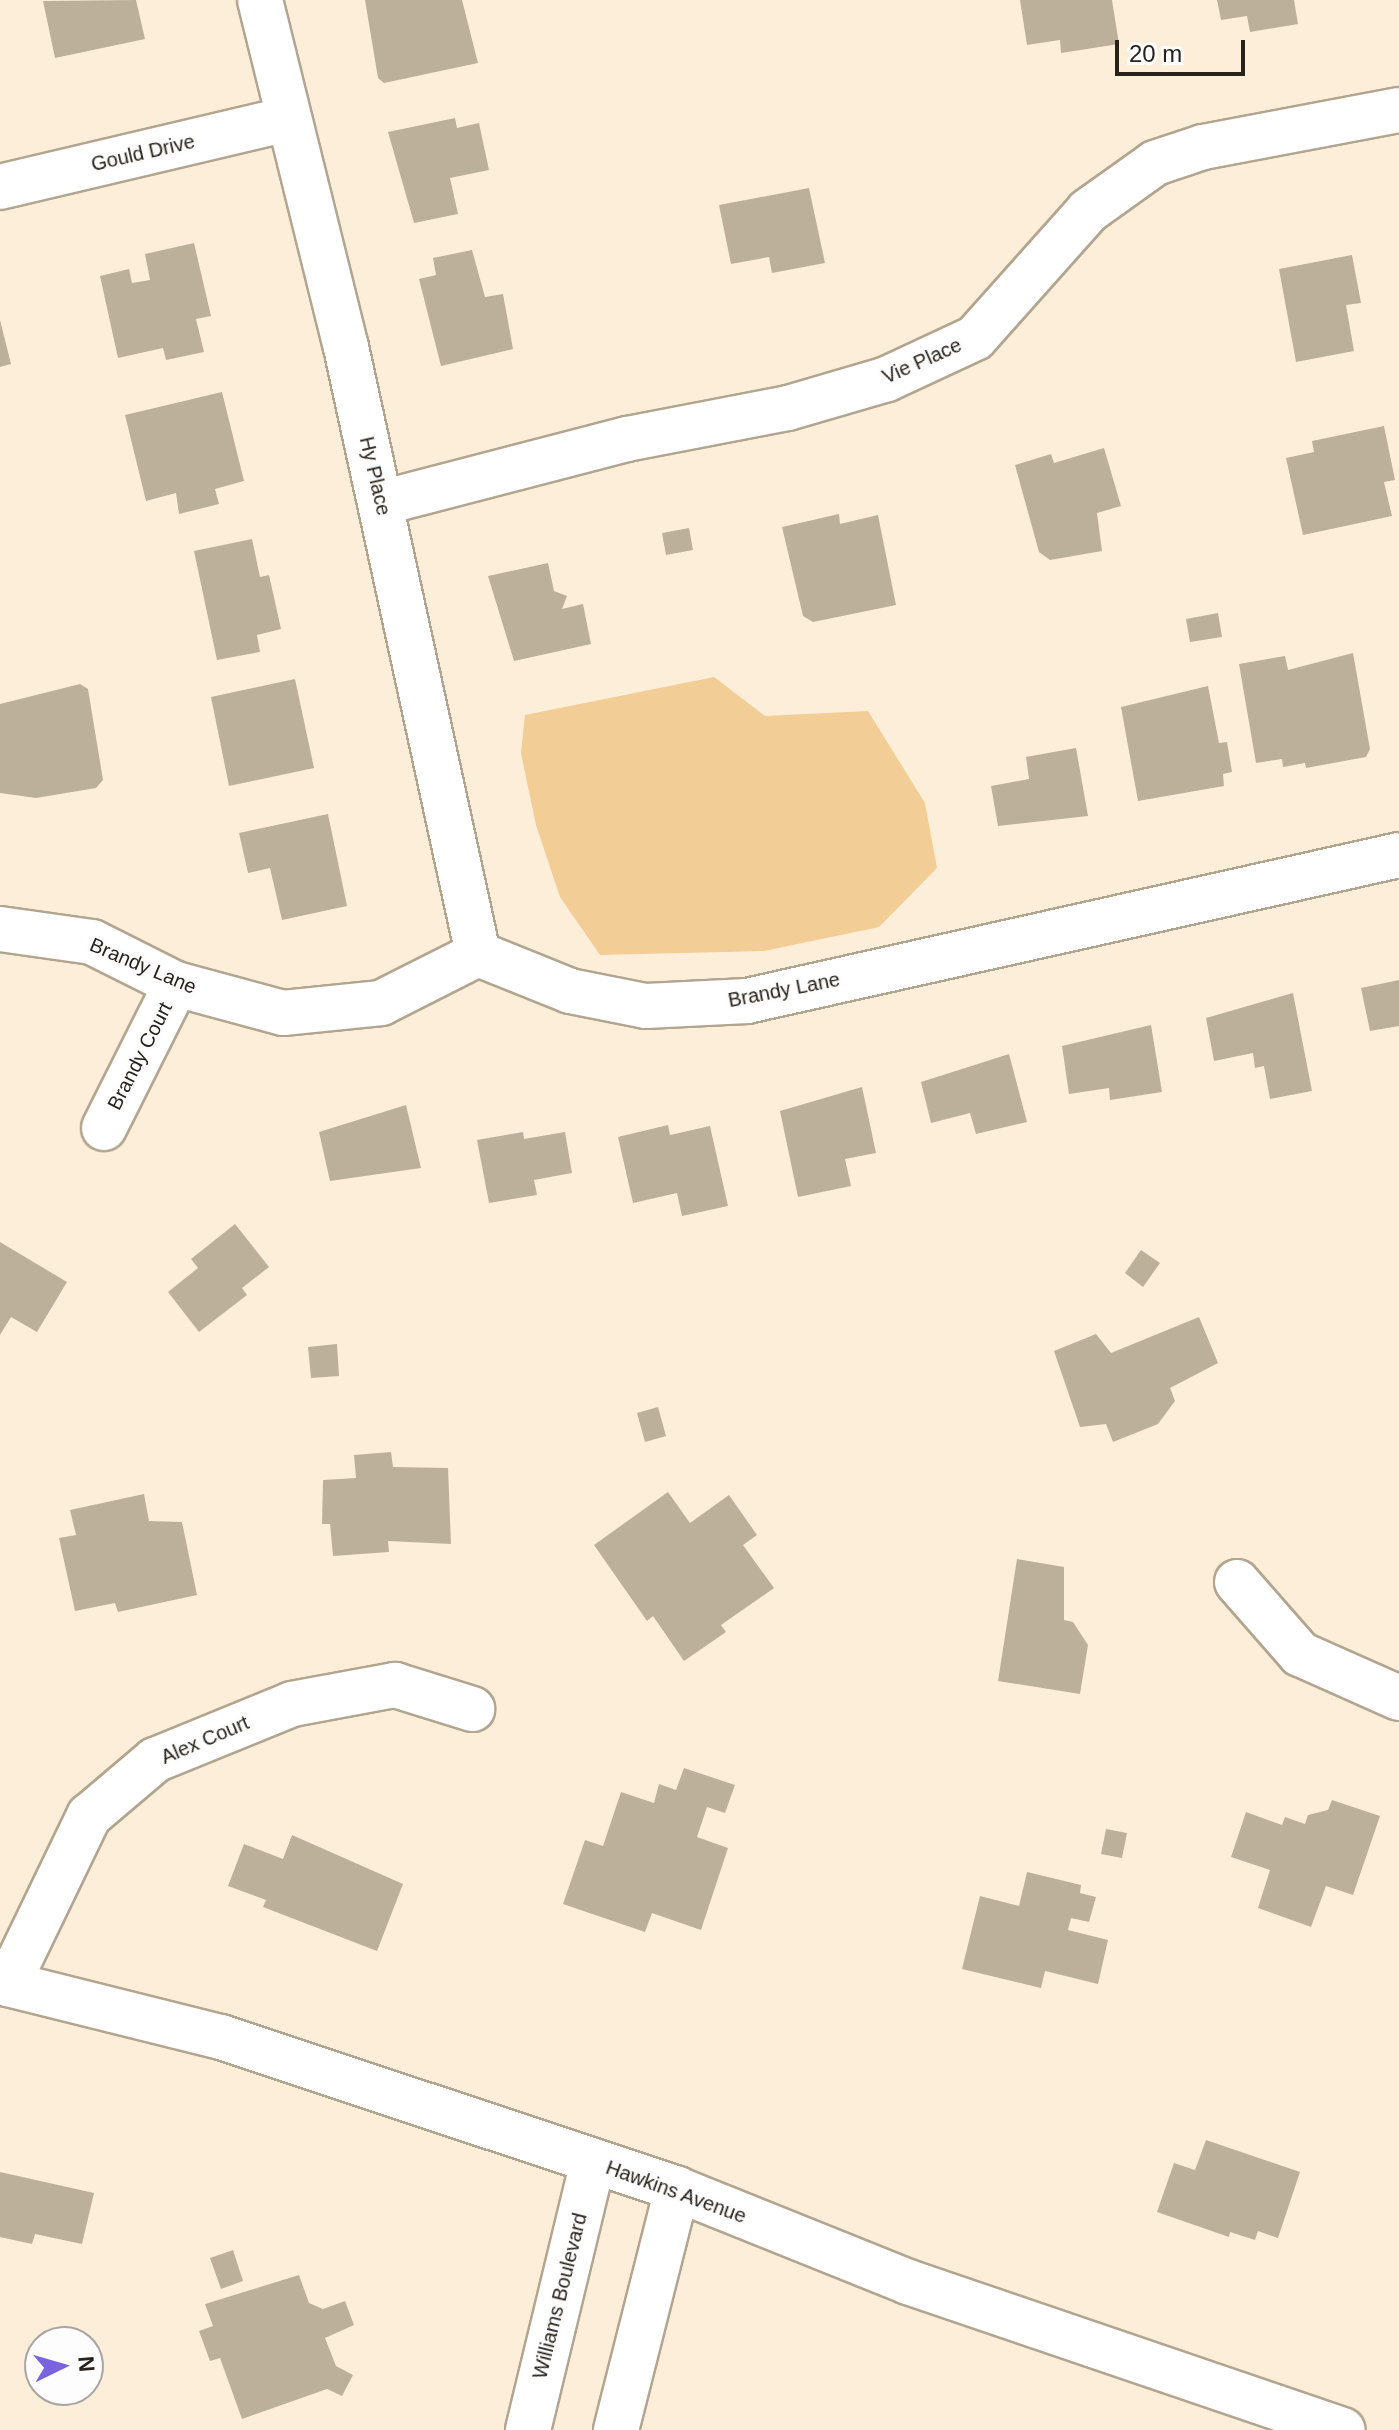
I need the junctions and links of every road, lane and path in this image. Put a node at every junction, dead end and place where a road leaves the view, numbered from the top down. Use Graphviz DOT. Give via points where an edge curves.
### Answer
graph roads {
  1 [pos="260,0"];
  2 [pos="1399,110"];
  3 [pos="287,119"];
  4 [pos="0,187"];
  5 [pos="381,503"];
  6 [pos="1399,855"];
  7 [pos="0,929"];
  8 [pos="478,954"];
  9 [pos="176,984"];
  10 [pos="104,1128"];
  11 [pos="1237,1582"];
  12 [pos="1399,1698"];
  13 [pos="472,1709"];
  14 [pos="4,1983"];
  15 [pos="593,2161"];
  16 [pos="677,2189"];
  17 [pos="528,2430"];
  18 [pos="616,2430"];
  19 [pos="1343,2430"];
  1 -- 3 [label="street, Hy Place"];
  2 -- 5 [label="street, Vie Place" via="1203,147 1155,163 1088,211 975,338 887,379 788,408 627,439"];
  3 -- 4 [label="street, Gould Drive"];
  3 -- 5 [label="street, Hy Place"];
  5 -- 8 [label="street, Hy Place"];
  6 -- 8 [label="street, Brandy Lane" via="747,1001 646,1006 570,991"];
  7 -- 9 [label="street, Brandy Lane" via="92,942"];
  8 -- 9 [label="street, Brandy Lane" via="421,988 336,1012 283,1013"];
  9 -- 10 [label="street, Brandy Court"];
  11 -- 12 [label="street" via="1300,1654"];
  13 -- 14 [label="street, Alex Court" via="395,1685 292,1704 155,1760 89,1816"];
  14 -- 15 [label="street, Hawkins Avenue" via="221,2037"];
  15 -- 16 [label="street, Hawkins Avenue"];
  15 -- 17 [label="street, Williams Boulevard"];
  16 -- 18 [label="street"];
  16 -- 19 [label="street, Hawkins Avenue" via="908,2282"];
}
